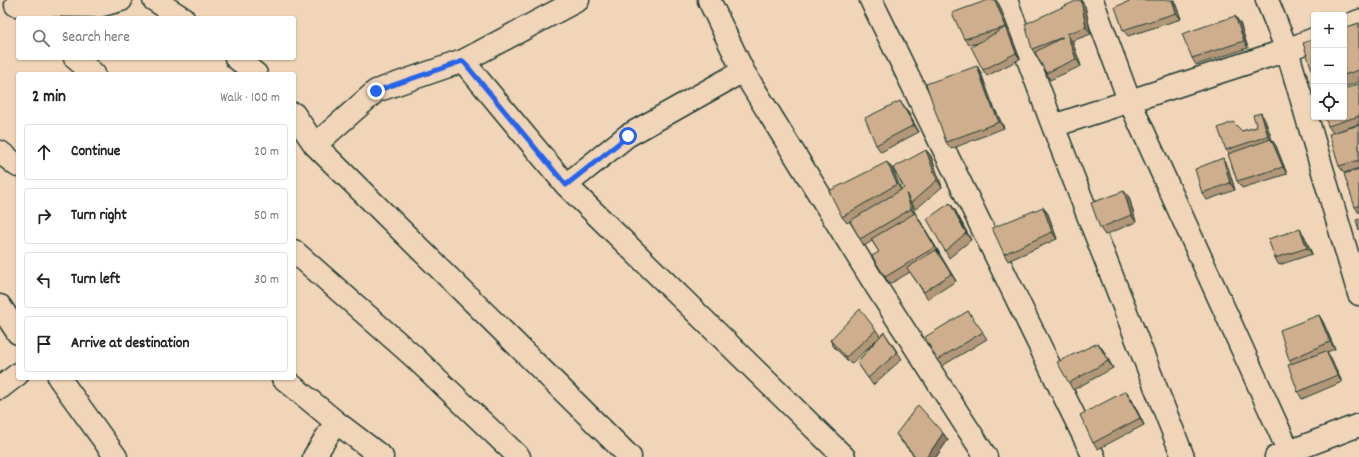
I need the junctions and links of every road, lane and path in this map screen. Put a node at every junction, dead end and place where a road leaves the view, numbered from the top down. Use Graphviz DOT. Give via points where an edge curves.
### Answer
graph roads {
  1 [pos="121,0"];
  2 [pos="154,0"];
  3 [pos="578,0"];
  4 [pos="708,0"];
  5 [pos="871,0"];
  6 [pos="1006,0"];
  7 [pos="1092,0"];
  8 [pos="1267,0"];
  9 [pos="73,3"];
  10 [pos="18,8"];
  11 [pos="180,16"];
  12 [pos="1359,21"];
  13 [pos="1347,26"];
  14 [pos="1311,40"];
  15 [pos="1287,50"];
  16 [pos="78,60"];
  17 [pos="238,60"];
  18 [pos="463,61"];
  19 [pos="743,71"];
  20 [pos="92,72"];
  21 [pos="254,72"];
  22 [pos="1129,100"];
  23 [pos="296,117"];
  24 [pos="1053,126"];
  25 [pos="315,144"];
  26 [pos="0,152"];
  27 [pos="16,164"];
  28 [pos="566,185"];
  29 [pos="296,253"];
  30 [pos="1359,294"];
  31 [pos="0,306"];
  32 [pos="16,330"];
  33 [pos="16,376"];
  34 [pos="60,380"];
  35 [pos="285,380"];
  36 [pos="0,388"];
  37 [pos="336,422"];
  38 [pos="1359,425"];
  39 [pos="1282,454"];
  40 [pos="116,457"];
  41 [pos="314,457"];
  42 [pos="382,457"];
  43 [pos="519,457"];
  44 [pos="630,457"];
  45 [pos="844,457"];
  46 [pos="986,457"];
  47 [pos="1094,457"];
  48 [pos="1183,457"];
  1 -- 9 [label="street" via="100,6"];
  2 -- 11 [label="street"];
  3 -- 18 [label="street"];
  4 -- 19 [label="street"];
  5 -- 47 [label="street"];
  6 -- 24 [label="street"];
  7 -- 22 [label="street"];
  8 -- 15 [label="street"];
  9 -- 10 [label="street"];
  12 -- 13 [label="street"];
  14 -- 15 [label="street"];
  15 -- 22 [label="street"];
  15 -- 30 [label="street"];
  16 -- 20 [label="street"];
  17 -- 21 [label="street"];
  18 -- 25 [label="street" via="376,91"];
  18 -- 28 [label="street"];
  19 -- 28 [label="street" via="628,136"];
  19 -- 46 [label="street"];
  22 -- 24 [label="street"];
  22 -- 39 [label="street"];
  23 -- 25 [label="street"];
  24 -- 48 [label="street"];
  25 -- 44 [label="street"];
  26 -- 27 [label="street"];
  28 -- 45 [label="street"];
  29 -- 43 [label="street" via="413,356"];
  31 -- 32 [label="street"];
  33 -- 36 [label="street"];
  34 -- 40 [label="street"];
  35 -- 37 [label="street"];
  37 -- 41 [label="street"];
  37 -- 42 [label="street"];
  38 -- 39 [label="street"];
}
